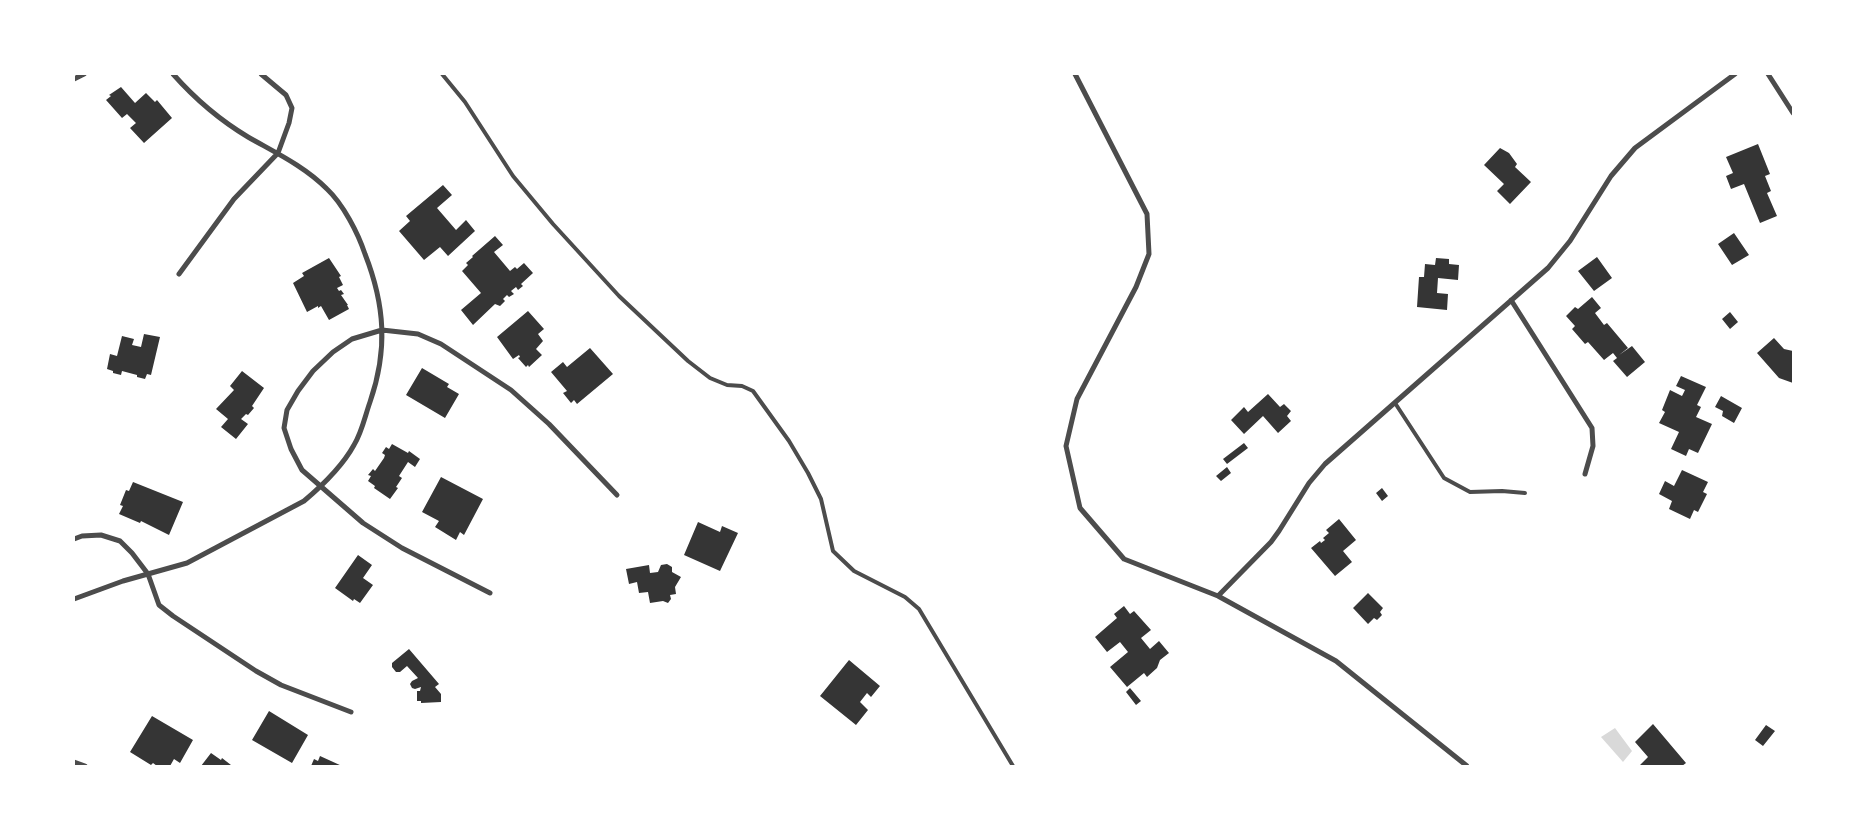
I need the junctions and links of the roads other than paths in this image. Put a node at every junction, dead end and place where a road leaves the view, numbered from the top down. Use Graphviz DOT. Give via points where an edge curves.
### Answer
graph roads {
  1 [pos="84,74"];
  2 [pos="174,74"];
  3 [pos="261,74"];
  4 [pos="442,74"];
  5 [pos="1075,74"];
  6 [pos="1735,74"];
  7 [pos="1768,74"];
  8 [pos="74,80"];
  9 [pos="1793,113"];
  10 [pos="278,153"];
  11 [pos="179,274"];
  12 [pos="1512,300"];
  13 [pos="382,330"];
  14 [pos="1395,403"];
  15 [pos="1586,474"];
  16 [pos="320,487"];
  17 [pos="1525,493"];
  18 [pos="617,495"];
  19 [pos="74,540"];
  20 [pos="148,574"];
  21 [pos="490,592"];
  22 [pos="1218,596"];
  23 [pos="74,599"];
  24 [pos="351,712"];
  25 [pos="74,762"];
  26 [pos="84,766"];
  27 [pos="1013,766"];
  28 [pos="1467,766"];
  1 -- 8 [label="street"];
  2 -- 10 [label="street" via="193,97 219,118"];
  3 -- 10 [label="street" via="286,95 292,108"];
  4 -- 27 [label="lane" via="513,176 619,296 710,378 727,386 742,386 753,391 808,472 821,499 833,551 854,571 919,609"];
  5 -- 22 [label="street" via="1147,214 1149,254 1136,287 1077,399 1066,446 1080,508 1124,559"];
  6 -- 12 [label="street" via="1635,148 1610,176 1570,241 1548,268"];
  7 -- 9 [label="street"];
  10 -- 11 [label="street" via="234,199"];
  10 -- 13 [label="street" via="303,168 329,190 346,214 371,270 380,305"];
  12 -- 14 [label="street"];
  12 -- 15 [label="street" via="1592,428 1593,446"];
  13 -- 16 [label="street" via="378,378 364,423 340,466"];
  13 -- 16 [label="street" via="352,338 334,352 313,371 287,410 284,428 291,449 302,470"];
  13 -- 18 [label="street" via="418,334 441,344 511,390 549,424"];
  14 -- 17 [label="lane" via="1444,478 1470,492"];
  14 -- 22 [label="street" via="1325,464 1271,542"];
  16 -- 20 [label="street" via="304,501 187,563"];
  16 -- 21 [label="street" via="363,523 402,548"];
  19 -- 20 [label="street" via="101,535 120,542"];
  20 -- 23 [label="street"];
  20 -- 24 [label="street" via="159,605 173,616 256,671 282,685"];
  22 -- 28 [label="street" via="1336,661"];
  25 -- 26 [label="street"];
}
